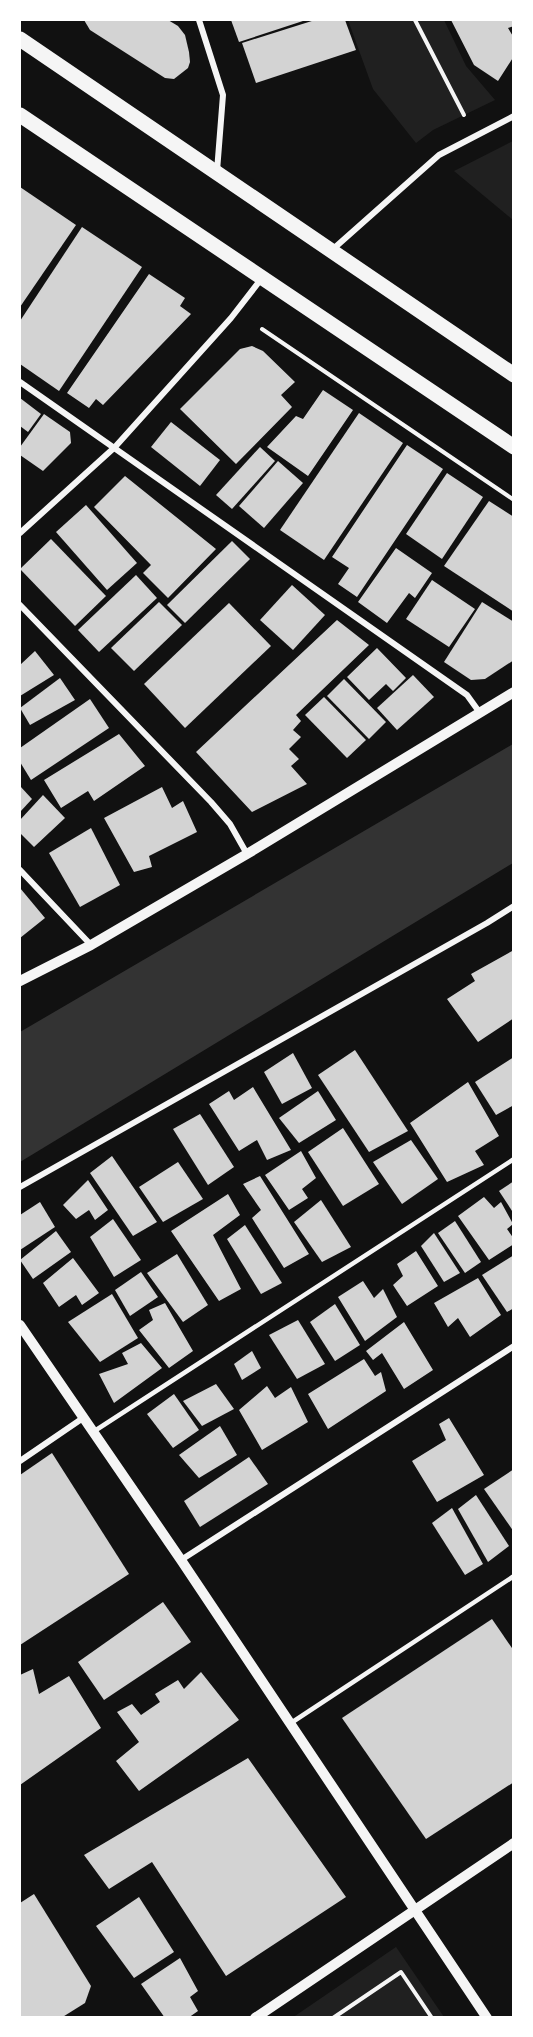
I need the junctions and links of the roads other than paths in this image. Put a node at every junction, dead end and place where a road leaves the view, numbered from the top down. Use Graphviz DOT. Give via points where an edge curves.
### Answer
graph roads {
  1 [pos="198,20"];
  2 [pos="20,39"];
  3 [pos="20,114"];
  4 [pos="513,116"];
  5 [pos="217,173"];
  6 [pos="331,250"];
  7 [pos="262,277"];
  8 [pos="513,375"];
  9 [pos="20,382"];
  10 [pos="115,447"];
  11 [pos="513,447"];
  12 [pos="20,533"];
  13 [pos="20,605"];
  14 [pos="513,692"];
  15 [pos="481,713"];
  16 [pos="247,854"];
  17 [pos="20,870"];
  18 [pos="513,906"];
  19 [pos="91,945"];
  20 [pos="20,981"];
  21 [pos="513,1158"];
  22 [pos="20,1187"];
  23 [pos="20,1324"];
  24 [pos="513,1346"];
  25 [pos="83,1418"];
  26 [pos="93,1432"];
  27 [pos="20,1461"];
  28 [pos="181,1560"];
  29 [pos="513,1576"];
  30 [pos="290,1724"];
  31 [pos="513,1843"];
  32 [pos="415,1910"];
  33 [pos="255,2018"];
  34 [pos="487,2018"];
  1 -- 5 [label="street" via="223,95"];
  2 -- 5 [label="main road"];
  3 -- 7 [label="main road"];
  4 -- 6 [label="street" via="439,155"];
  5 -- 6 [label="main road"];
  6 -- 8 [label="main road"];
  7 -- 10 [label="street" via="231,318"];
  7 -- 11 [label="main road"];
  9 -- 10 [label="street"];
  10 -- 12 [label="street"];
  10 -- 15 [label="street" via="467,695"];
  13 -- 16 [label="street" via="211,802 230,824"];
  14 -- 15 [label="street"];
  15 -- 16 [label="street"];
  16 -- 19 [label="street"];
  17 -- 19 [label="street"];
  18 -- 22 [label="street"];
  19 -- 20 [label="street"];
  21 -- 26 [label="lane"];
  23 -- 25 [label="street"];
  24 -- 28 [label="street"];
  25 -- 26 [label="street"];
  25 -- 27 [label="street"];
  26 -- 28 [label="street"];
  28 -- 30 [label="street"];
  29 -- 30 [label="lane"];
  30 -- 32 [label="street"];
  31 -- 32 [label="street"];
  32 -- 33 [label="street"];
  32 -- 34 [label="street"];
}
